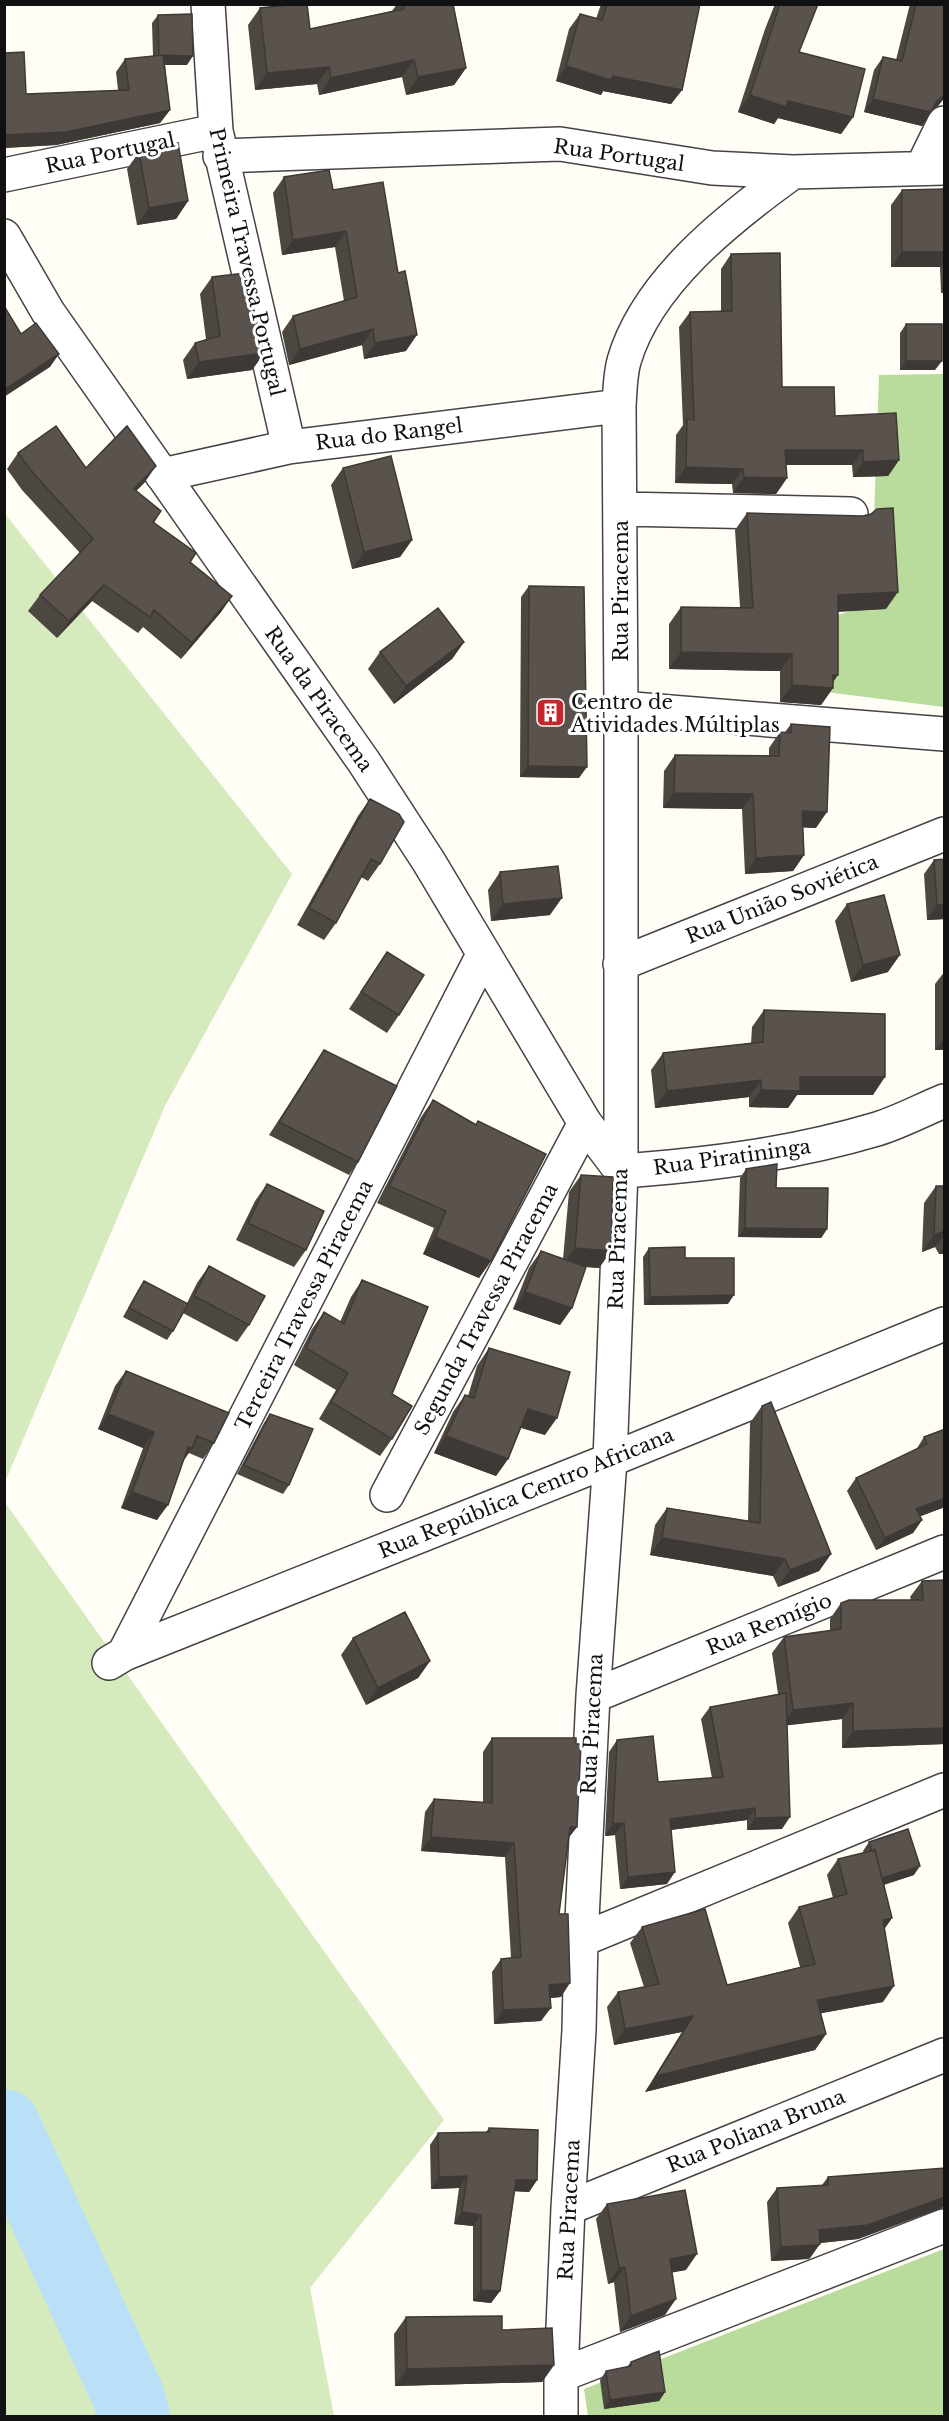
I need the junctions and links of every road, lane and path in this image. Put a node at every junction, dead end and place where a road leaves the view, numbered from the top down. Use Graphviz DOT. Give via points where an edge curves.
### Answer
graph roads {
  1 [pos="208,4"];
  2 [pos="945,123"];
  3 [pos="218,144"];
  4 [pos="933,168"];
  5 [pos="794,172"];
  6 [pos="4,175"];
  7 [pos="4,236"];
  8 [pos="619,406"];
  9 [pos="289,447"];
  10 [pos="162,475"];
  11 [pos="621,509"];
  12 [pos="851,514"];
  13 [pos="621,708"];
  14 [pos="945,734"];
  15 [pos="945,834"];
  16 [pos="483,955"];
  17 [pos="620,964"];
  18 [pos="945,1101"];
  19 [pos="585,1123"];
  20 [pos="621,1171"];
  21 [pos="945,1324"];
  22 [pos="610,1460"];
  23 [pos="387,1495"];
  24 [pos="945,1552"];
  25 [pos="116,1659"];
  26 [pos="593,1696"];
  27 [pos="945,1790"];
  28 [pos="581,1940"];
  29 [pos="945,2055"];
  30 [pos="568,2208"];
  31 [pos="945,2226"];
  32 [pos="561,2374"];
  33 [pos="561,2416"];
  1 -- 3 [label="street, Primeira Travessa Portugal"];
  2 -- 4 [label="street"];
  3 -- 5 [label="street, Rua Portugal" via="560,144 712,168"];
  3 -- 6 [label="street, Rua Portugal"];
  3 -- 9 [label="street, Primeira Travessa Portugal"];
  4 -- 5 [label="street, Rua Portugal"];
  5 -- 8 [label="street, Rua Piracema" via="726,223 663,290 641,320 624,362"];
  7 -- 10 [label="street, Rua da Piracema" via="48,312"];
  8 -- 9 [label="street, Rua do Rangel"];
  8 -- 11 [label="street, Rua Piracema"];
  9 -- 10 [label="street, Rua do Rangel"];
  10 -- 16 [label="street, Rua da Piracema" via="364,762"];
  11 -- 12 [label="street"];
  11 -- 13 [label="street, Rua Piracema"];
  13 -- 14 [label="street"];
  13 -- 17 [label="street, Rua Piracema"];
  15 -- 17 [label="street, Rua União Soviética"];
  16 -- 19 [label="street, Rua da Piracema"];
  16 -- 25 [label="street, Terceira Travessa Piracema"];
  17 -- 20 [label="street, Rua Piracema"];
  18 -- 20 [label="street, Rua Piratininga" via="879,1128 789,1152 699,1166"];
  19 -- 20 [label="street, Rua da Piracema"];
  19 -- 23 [label="street, Segunda Travessa Piracema"];
  20 -- 22 [label="street, Rua Piracema"];
  21 -- 22 [label="street, Rua República Centro Africana"];
  22 -- 25 [label="street, Rua República Centro Africana"];
  22 -- 26 [label="street, Rua Piracema"];
  24 -- 26 [label="street, Rua Remígio"];
  26 -- 28 [label="street, Rua Piracema"];
  27 -- 28 [label="street"];
  28 -- 30 [label="street, Rua Piracema"];
  29 -- 30 [label="street, Rua Poliana Bruna"];
  30 -- 32 [label="street, Rua Piracema"];
  31 -- 32 [label="street"];
  32 -- 33 [label="street, Rua Piracema"];
}
